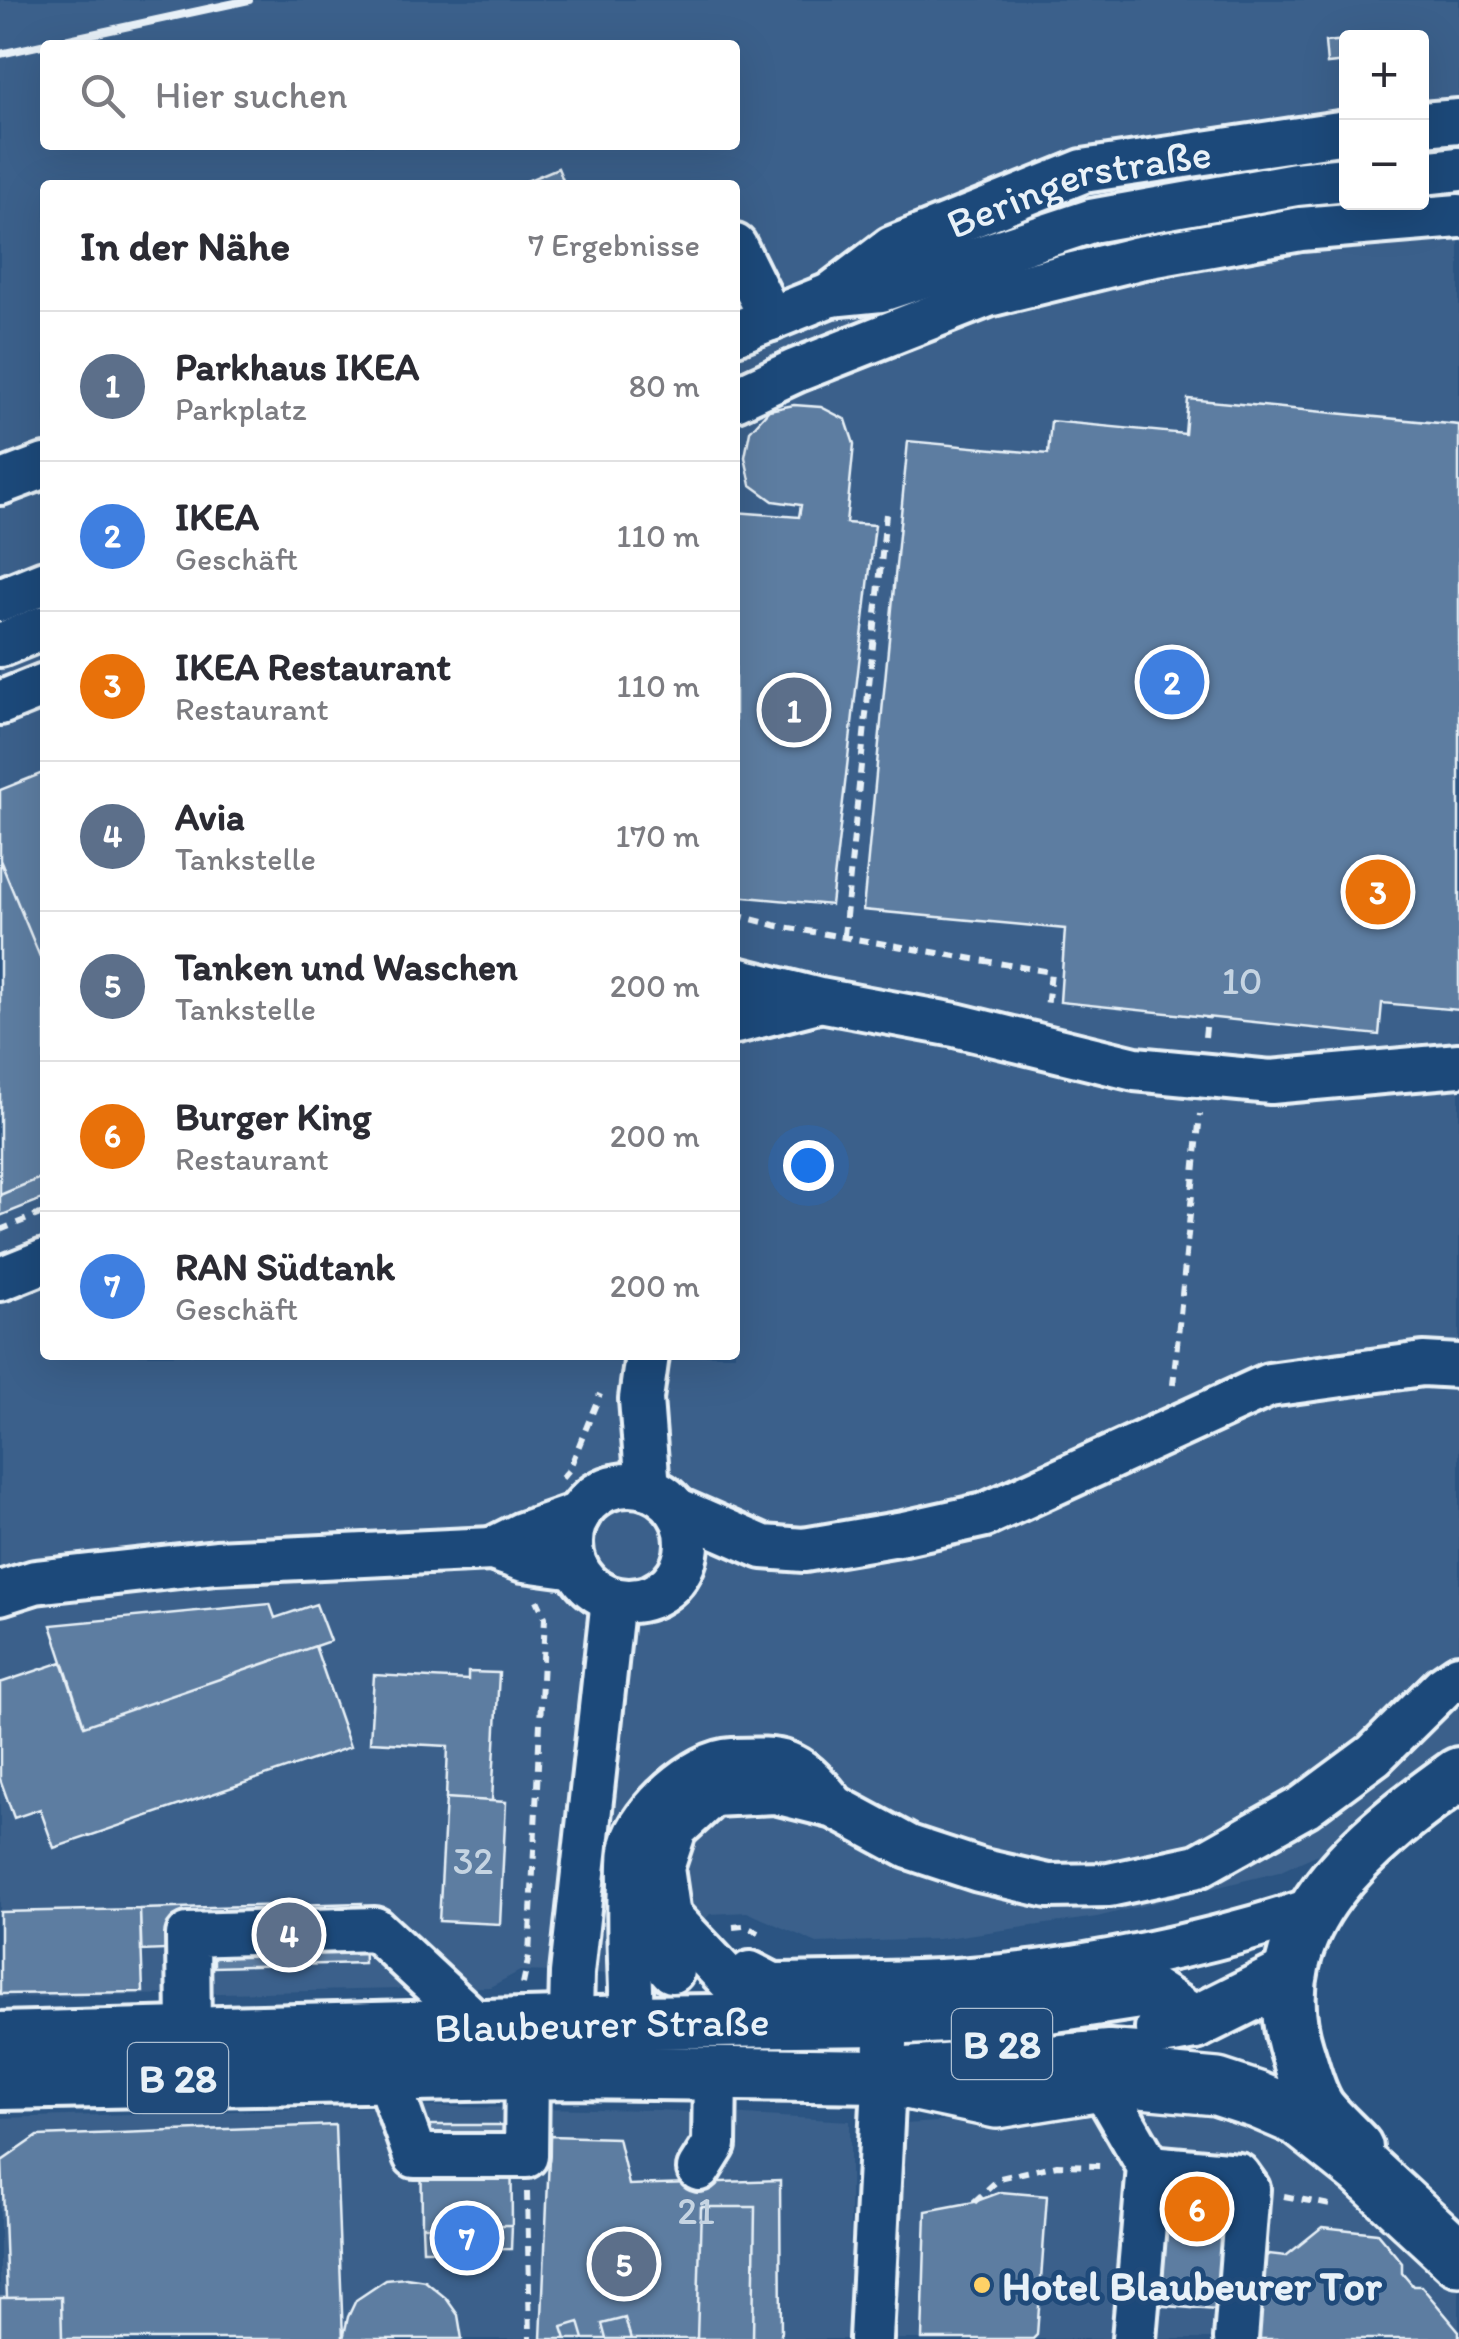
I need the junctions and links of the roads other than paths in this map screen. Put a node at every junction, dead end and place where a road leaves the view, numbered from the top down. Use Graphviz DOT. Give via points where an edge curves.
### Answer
graph roads {
  1 [pos="1459,121"];
  2 [pos="1429,123"];
  3 [pos="1339,133"];
  4 [pos="1289,141"];
  5 [pos="1459,169"];
  6 [pos="1429,171"];
  7 [pos="1339,181"];
  8 [pos="1296,184"];
  9 [pos="1459,216"];
  10 [pos="1301,229"];
  11 [pos="740,268"];
  12 [pos="830,295"];
  13 [pos="753,326"];
  14 [pos="740,398"];
  15 [pos="40,468"];
  16 [pos="0,483"];
  17 [pos="40,584"];
  18 [pos="0,600"];
  19 [pos="40,629"];
  20 [pos="0,646"];
  21 [pos="40,687"];
  22 [pos="0,703"];
  23 [pos="740,978"];
  24 [pos="820,1000"];
  25 [pos="740,1023"];
  26 [pos="1459,1065"];
  27 [pos="40,1262"];
  28 [pos="0,1279"];
  29 [pos="643,1360"];
  30 [pos="1459,1366"];
  31 [pos="628,1500"];
  32 [pos="763,1547"];
  33 [pos="513,1548"];
  34 [pos="683,1564"];
  35 [pos="576,1567"];
  36 [pos="0,1593"];
  37 [pos="612,1599"];
  38 [pos="1459,1676"];
  39 [pos="1459,1774"];
  40 [pos="835,1807"];
  41 [pos="629,1902"];
  42 [pos="1314,1910"];
  43 [pos="684,1959"];
  44 [pos="1288,1976"];
  45 [pos="466,2014"];
  46 [pos="810,2019"];
  47 [pos="189,2021"];
  48 [pos="0,2039"];
  49 [pos="886,2044"];
  50 [pos="632,2047"];
  51 [pos="549,2068"];
  52 [pos="1103,2070"];
  53 [pos="715,2074"];
  54 [pos="0,2083"];
  55 [pos="390,2087"];
  56 [pos="1317,2106"];
  57 [pos="1149,2167"];
  58 [pos="700,2169"];
  59 [pos="1459,2245"];
  60 [pos="1459,2258"];
  61 [pos="872,2339"];
  62 [pos="1134,2339"];
  63 [pos="1236,2339"];
  1 -- 2 [label="street"];
  3 -- 4 [label="street, Beringerstraße"];
  4 -- 8 [label="street"];
  4 -- 12 [label="street, Beringerstraße" via="1083,171 892,248"];
  5 -- 6 [label="street"];
  7 -- 8 [label="street, Beringerstraße"];
  8 -- 10 [label="street"];
  8 -- 12 [label="street, Beringerstraße" via="1091,221 881,290"];
  9 -- 10 [label="street"];
  10 -- 14 [label="street" via="1139,258 988,295"];
  11 -- 13 [label="street"];
  12 -- 13 [label="street, Beringerstraße"];
  15 -- 16 [label="street"];
  17 -- 18 [label="street"];
  19 -- 20 [label="street"];
  21 -- 22 [label="street"];
  23 -- 24 [label="street"];
  24 -- 25 [label="street"];
  24 -- 26 [label="street" via="955,1024 1135,1069 1271,1082"];
  27 -- 28 [label="street"];
  29 -- 31 [label="street" via="622,1390"];
  30 -- 32 [label="street" via="1422,1364 1269,1385 985,1515 804,1550"];
  31 -- 32 [label="street"];
  31 -- 33 [label="street"];
  31 -- 34 [label="street" via="686,1536"];
  31 -- 35 [label="street" via="572,1531"];
  32 -- 34 [label="street"];
  33 -- 35 [label="street"];
  33 -- 36 [label="street" via="216,1562 35,1582"];
  34 -- 37 [label="street" via="646,1598"];
  35 -- 37 [label="street"];
  37 -- 51 [label="street"];
  38 -- 40 [label="street" via="1305,1806 1198,1866 1157,1876 1048,1886 910,1847"];
  39 -- 42 [label="main road, B 28" via="1390,1823"];
  40 -- 41 [label="street" via="811,1777 777,1758 722,1760 683,1780 647,1820 632,1844"];
  40 -- 43 [label="street" via="775,1792 712,1795 675,1829 662,1868"];
  41 -- 43 [label="street" via="658,1955"];
  41 -- 50 [label="street"];
  42 -- 43 [label="street" via="1242,1933 973,1979 773,1984"];
  42 -- 44 [label="main road, B 28"];
  43 -- 46 [label="street"];
  44 -- 49 [label="main road, Blaubeurer Straße / B 28" via="1194,2023 1145,1991 1003,2013"];
  44 -- 56 [label="main road, B 28" via="1292,2035"];
  45 -- 47 [label="main road, Blaubeurer Straße / B 28"];
  45 -- 47 [label="street" via="374,1929 188,1935"];
  45 -- 51 [label="main road, Blaubeurer Straße / B 28"];
  46 -- 49 [label="main road, Blaubeurer Straße / B 28"];
  46 -- 50 [label="main road, Blaubeurer Straße / B 28"];
  47 -- 48 [label="main road, Blaubeurer Straße / B 28"];
  49 -- 52 [label="highway" via="997,2100"];
  49 -- 53 [label="main road, Blaubeurer Straße / B 28"];
  49 -- 61 [label="street"];
  50 -- 51 [label="main road, Blaubeurer Straße / B 28"];
  50 -- 53 [label="main road, Blaubeurer Straße / B 28"];
  51 -- 55 [label="main road, Blaubeurer Straße / B 28"];
  51 -- 55 [label="street" via="526,2156 414,2156"];
  52 -- 56 [label="main road, B 28" via="1229,2068 1302,2093"];
  52 -- 57 [label="street" via="1112,2104"];
  52 -- 60 [label="highway" via="1217,2088 1299,2118"];
  53 -- 58 [label="street" via="714,2145"];
  54 -- 55 [label="main road, Blaubeurer Straße / B 28"];
  56 -- 59 [label="main road, B 28"];
  57 -- 62 [label="street"];
  57 -- 63 [label="street" via="1238,2176 1248,2190"];
}
